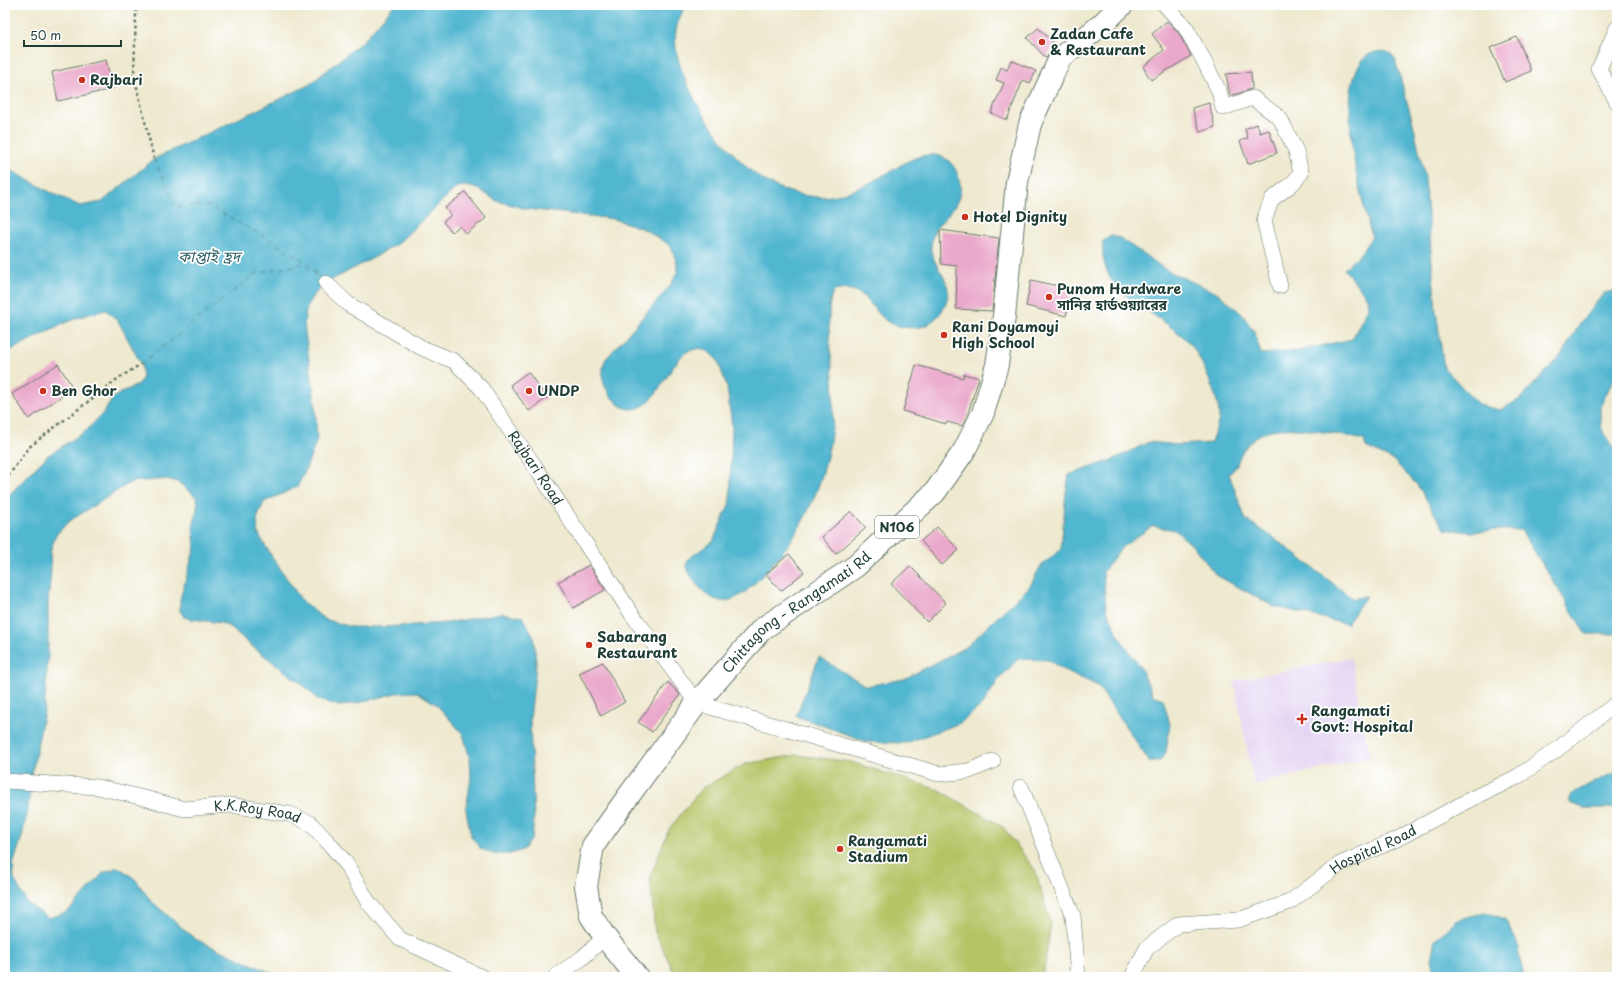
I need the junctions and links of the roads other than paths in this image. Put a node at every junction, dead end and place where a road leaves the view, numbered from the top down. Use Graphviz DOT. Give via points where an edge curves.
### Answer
graph roads {
  1 [pos="1122,5"];
  2 [pos="1166,5"];
  3 [pos="1617,28"];
  4 [pos="1617,102"];
  5 [pos="326,283"];
  6 [pos="1280,286"];
  7 [pos="1617,703"];
  8 [pos="697,704"];
  9 [pos="993,761"];
  10 [pos="5,781"];
  11 [pos="1021,787"];
  12 [pos="605,937"];
  13 [pos="482,977"];
  14 [pos="555,977"];
  15 [pos="637,977"];
  16 [pos="1078,977"];
  17 [pos="1132,977"];
  1 -- 8 [label="highway, Chittagong - Rangamati Rd / N106" via="1060,58 1030,124 1017,182 997,365 983,413 964,451 935,492 856,566 762,629"];
  2 -- 6 [label="street" via="1184,26 1202,57 1219,91 1223,108 1252,98 1280,118 1296,151 1301,173 1292,184 1272,199 1264,220"];
  3 -- 4 [label="street" via="1599,68"];
  5 -- 8 [label="street, Rajbari Road" via="348,304 422,348 454,361 481,388 631,613"];
  7 -- 17 [label="street, Hospital Road" via="1555,752 1517,777 1397,839 1340,864 1290,902 1238,920 1178,924 1147,948"];
  8 -- 9 [label="street" via="939,774 969,771"];
  8 -- 12 [label="highway, Chittagong - Rangamati Rd / N106" via="594,846 586,886 591,916"];
  10 -- 13 [label="street, K.K.Roy Road" via="98,787 184,809 230,806 289,814 310,823 328,842 345,862 368,902 400,939"];
  11 -- 16 [label="street" via="1073,916"];
  12 -- 14 [label="street" via="582,958"];
  12 -- 15 [label="highway, Chittagong - Rangamati Rd / N106"];
}
